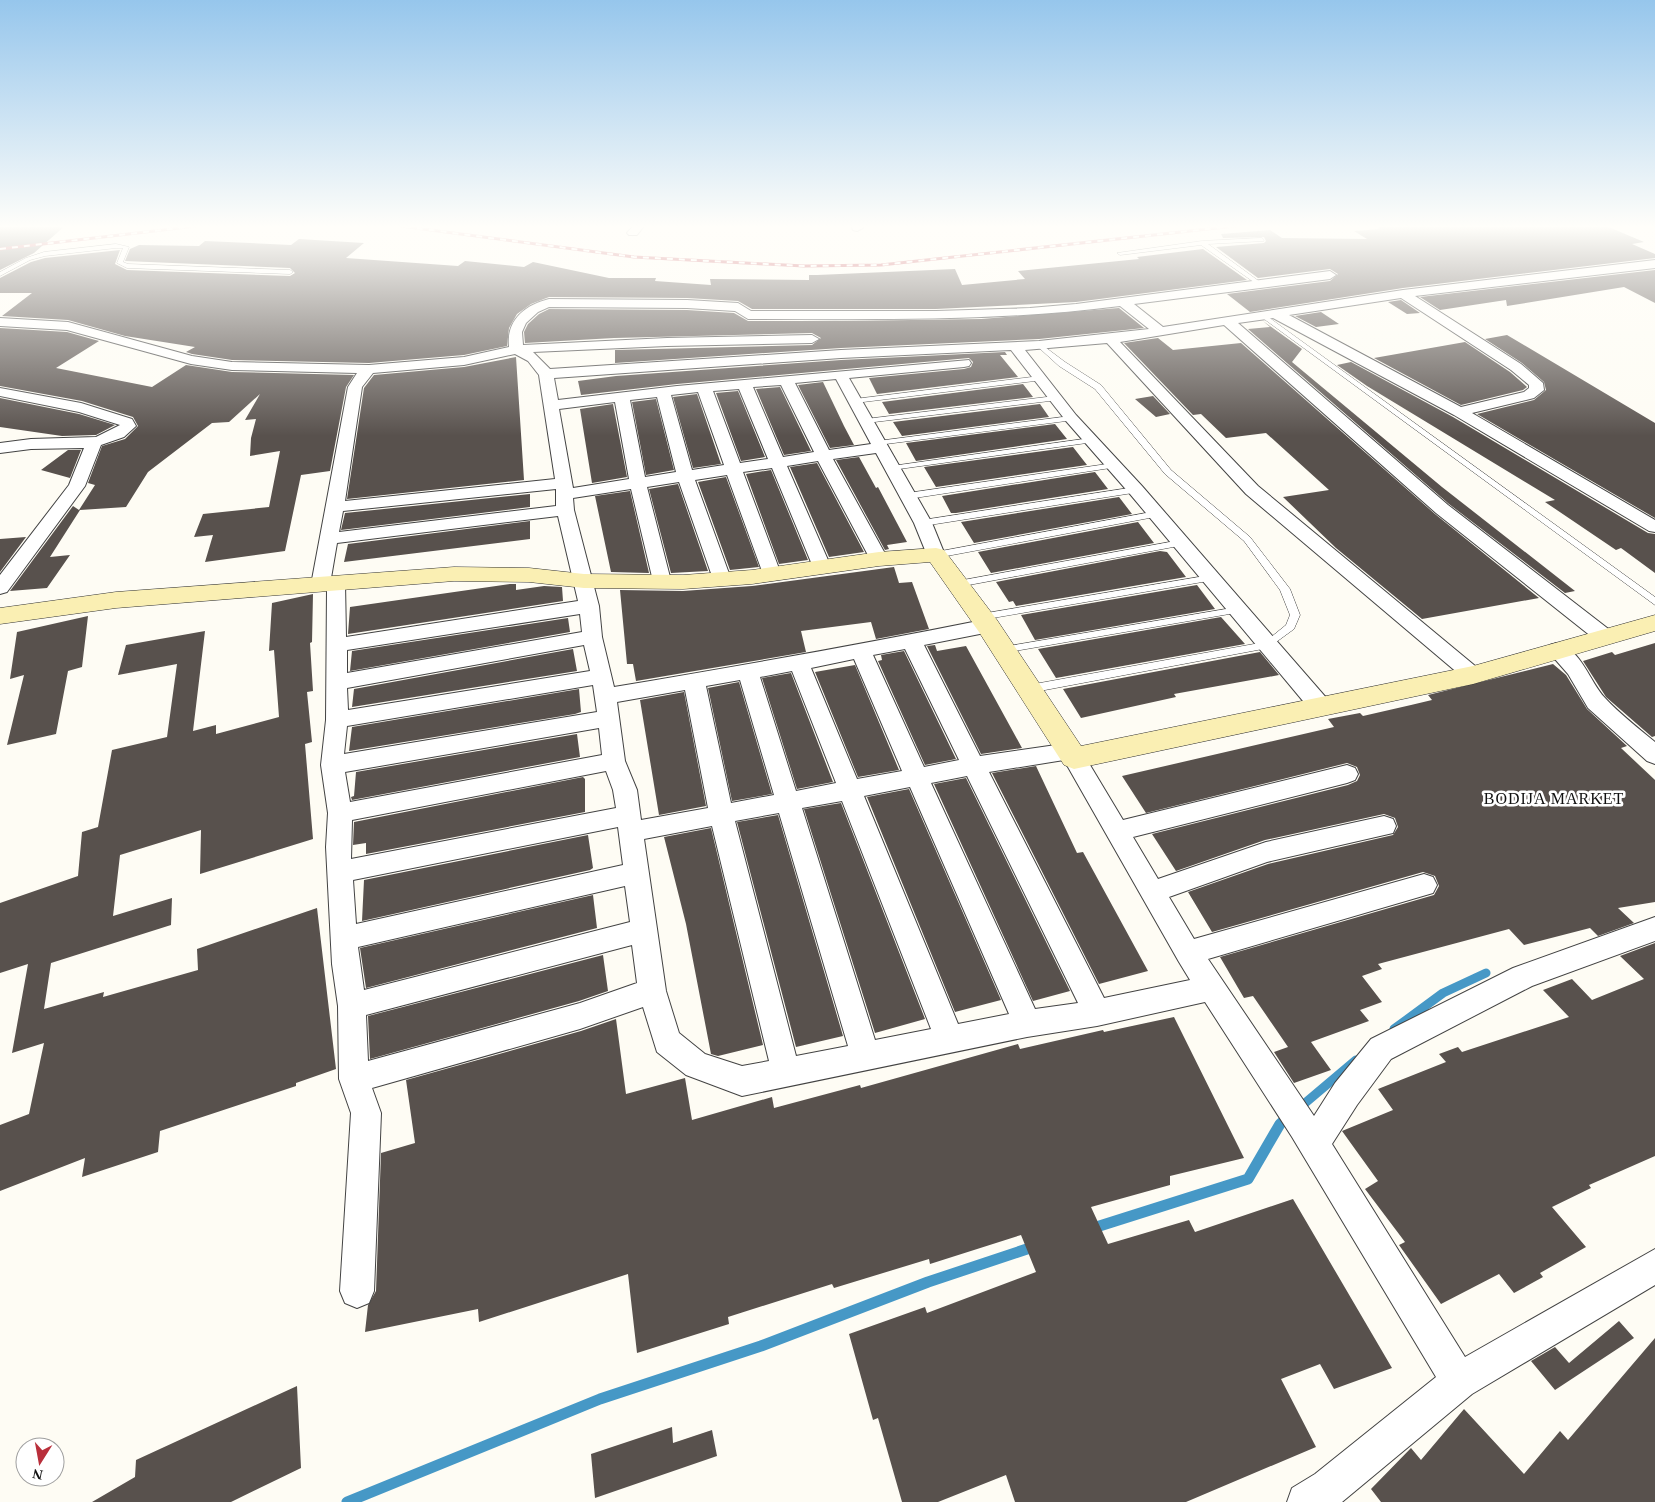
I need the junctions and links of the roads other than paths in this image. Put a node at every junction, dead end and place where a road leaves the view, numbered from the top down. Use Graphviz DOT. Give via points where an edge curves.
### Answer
graph roads {
  1 [pos="1172,295"];
  2 [pos="1396,295"];
  3 [pos="1405,295"];
  4 [pos="1123,302"];
  5 [pos="1269,314"];
  6 [pos="1227,321"];
  7 [pos="0,322"];
  8 [pos="1161,332"];
  9 [pos="812,339"];
  10 [pos="1110,339"];
  11 [pos="1040,345"];
  12 [pos="516,348"];
  13 [pos="1019,351"];
  14 [pos="368,369"];
  15 [pos="546,374"];
  16 [pos="841,376"];
  17 [pos="1040,378"];
  18 [pos="788,381"];
  19 [pos="744,384"];
  20 [pos="704,388"];
  21 [pos="0,392"];
  22 [pos="663,392"];
  23 [pos="622,397"];
  24 [pos="1056,398"];
  25 [pos="855,401"];
  26 [pos="550,406"];
  27 [pos="1459,412"];
  28 [pos="1071,418"];
  29 [pos="866,421"];
  30 [pos="1091,440"];
  31 [pos="95,441"];
  32 [pos="880,445"];
  33 [pos="0,448"];
  34 [pos="823,455"];
  35 [pos="778,462"];
  36 [pos="1114,465"];
  37 [pos="892,468"];
  38 [pos="732,469"];
  39 [pos="685,476"];
  40 [pos="638,483"];
  41 [pos="1136,490"];
  42 [pos="564,496"];
  43 [pos="908,496"];
  44 [pos="336,507"];
  45 [pos="1157,514"];
  46 [pos="923,523"];
  47 [pos="1655,527"];
  48 [pos="329,539"];
  49 [pos="1181,542"];
  50 [pos="936,555"];
  51 [pos="879,559"];
  52 [pos="822,567"];
  53 [pos="772,574"];
  54 [pos="1211,578"];
  55 [pos="722,579"];
  56 [pos="584,580"];
  57 [pos="662,581"];
  58 [pos="328,584"];
  59 [pos="958,584"];
  60 [pos="0,588"];
  61 [pos="1655,602"];
  62 [pos="589,606"];
  63 [pos="1238,610"];
  64 [pos="0,616"];
  65 [pos="985,622"];
  66 [pos="1655,623"];
  67 [pos="1604,636"];
  68 [pos="592,637"];
  69 [pos="911,640"];
  70 [pos="336,645"];
  71 [pos="1268,645"];
  72 [pos="860,650"];
  73 [pos="1003,650"];
  74 [pos="1557,650"];
  75 [pos="799,663"];
  76 [pos="747,670"];
  77 [pos="1473,676"];
  78 [pos="694,680"];
  79 [pos="335,683"];
  80 [pos="604,686"];
  81 [pos="1029,690"];
  82 [pos="1320,707"];
  83 [pos="608,718"];
  84 [pos="337,720"];
  85 [pos="1072,755"];
  86 [pos="1655,755"];
  87 [pos="614,761"];
  88 [pos="332,765"];
  89 [pos="974,766"];
  90 [pos="1347,774"];
  91 [pos="917,778"];
  92 [pos="849,790"];
  93 [pos="786,803"];
  94 [pos="340,813"];
  95 [pos="722,816"];
  96 [pos="630,824"];
  97 [pos="1384,826"];
  98 [pos="1117,831"];
  99 [pos="340,872"];
  100 [pos="636,873"];
  101 [pos="1424,885"];
  102 [pos="1152,892"];
  103 [pos="1655,929"];
  104 [pos="644,930"];
  105 [pos="344,938"];
  106 [pos="1188,953"];
  107 [pos="1210,988"];
  108 [pos="652,991"];
  109 [pos="352,1006"];
  110 [pos="1097,1013"];
  111 [pos="1027,1024"];
  112 [pos="950,1040"];
  113 [pos="866,1056"];
  114 [pos="786,1072"];
  115 [pos="354,1079"];
  116 [pos="1308,1136"];
  117 [pos="1655,1266"];
  118 [pos="357,1291"];
  119 [pos="1459,1381"];
  120 [pos="1306,1502"];
  1 -- 4 [label="street"];
  2 -- 5 [label="street"];
  3 -- 27 [label="street" via="1516,366 1536,383 1537,390 1529,395"];
  4 -- 8 [label="street"];
  4 -- 12 [label="street" via="1007,315 748,315 738,307 549,303 540,305 525,316 515,332"];
  5 -- 6 [label="street"];
  5 -- 27 [label="street"];
  5 -- 61 [label="lane"];
  6 -- 8 [label="street"];
  6 -- 67 [label="street" via="1442,509"];
  7 -- 14 [label="street" via="68,326 191,360 232,366"];
  8 -- 10 [label="street"];
  9 -- 12 [label="street"];
  10 -- 11 [label="street"];
  10 -- 77 [label="street" via="1252,490"];
  11 -- 13 [label="street"];
  11 -- 71 [label="lane" via="1098,387 1168,472 1247,539 1285,589 1295,615 1290,627"];
  12 -- 14 [label="street" via="464,361"];
  12 -- 15 [label="street" via="533,358"];
  13 -- 15 [label="street" via="841,354"];
  13 -- 16 [label="street"];
  13 -- 17 [label="street"];
  14 -- 44 [label="street" via="354,388"];
  15 -- 26 [label="street"];
  16 -- 18 [label="street"];
  16 -- 25 [label="street"];
  17 -- 24 [label="street"];
  17 -- 25 [label="lane"];
  18 -- 19 [label="street"];
  18 -- 34 [label="street"];
  19 -- 20 [label="street"];
  19 -- 35 [label="street"];
  20 -- 22 [label="street"];
  20 -- 38 [label="street"];
  21 -- 31 [label="street" via="66,404 127,422 124,430"];
  22 -- 23 [label="street"];
  22 -- 39 [label="street"];
  23 -- 26 [label="street"];
  23 -- 40 [label="street"];
  24 -- 28 [label="street"];
  24 -- 29 [label="lane"];
  25 -- 29 [label="street"];
  26 -- 42 [label="street"];
  27 -- 47 [label="street"];
  28 -- 30 [label="street"];
  28 -- 32 [label="lane"];
  29 -- 32 [label="street"];
  30 -- 36 [label="street"];
  30 -- 37 [label="lane"];
  31 -- 33 [label="street"];
  31 -- 60 [label="street" via="77,486"];
  32 -- 34 [label="street"];
  32 -- 37 [label="street"];
  34 -- 35 [label="street"];
  34 -- 51 [label="street"];
  35 -- 38 [label="street"];
  35 -- 52 [label="street"];
  36 -- 41 [label="street"];
  36 -- 43 [label="lane"];
  37 -- 43 [label="street"];
  38 -- 39 [label="street"];
  38 -- 53 [label="street"];
  39 -- 40 [label="street"];
  39 -- 55 [label="street"];
  40 -- 42 [label="street"];
  40 -- 57 [label="street"];
  41 -- 45 [label="street"];
  41 -- 46 [label="lane"];
  42 -- 44 [label="street"];
  42 -- 48 [label="street"];
  42 -- 56 [label="street"];
  43 -- 46 [label="street"];
  44 -- 48 [label="street"];
  45 -- 49 [label="street"];
  45 -- 50 [label="lane"];
  46 -- 50 [label="street"];
  48 -- 58 [label="street"];
  49 -- 54 [label="street"];
  49 -- 59 [label="lane"];
  50 -- 51 [label="street"];
  50 -- 59 [label="street"];
  51 -- 52 [label="street"];
  52 -- 53 [label="street"];
  53 -- 55 [label="street"];
  54 -- 63 [label="street"];
  54 -- 65 [label="lane"];
  55 -- 57 [label="street"];
  56 -- 57 [label="street"];
  56 -- 58 [label="street" via="454,574"];
  56 -- 62 [label="street"];
  58 -- 64 [label="street" via="116,600"];
  58 -- 70 [label="street"];
  59 -- 65 [label="street"];
  62 -- 68 [label="street"];
  62 -- 70 [label="street"];
  63 -- 71 [label="street"];
  63 -- 73 [label="lane"];
  65 -- 69 [label="street"];
  65 -- 73 [label="street"];
  66 -- 67 [label="street"];
  67 -- 74 [label="street"];
  68 -- 79 [label="street"];
  68 -- 80 [label="street"];
  69 -- 72 [label="street"];
  69 -- 89 [label="street"];
  70 -- 79 [label="street"];
  71 -- 81 [label="lane"];
  71 -- 82 [label="street"];
  72 -- 75 [label="street"];
  72 -- 91 [label="street"];
  73 -- 81 [label="street"];
  74 -- 77 [label="street"];
  74 -- 86 [label="street" via="1575,669 1596,703"];
  75 -- 76 [label="street"];
  75 -- 92 [label="street"];
  76 -- 78 [label="street"];
  76 -- 93 [label="street"];
  77 -- 82 [label="street"];
  78 -- 80 [label="street"];
  78 -- 95 [label="street"];
  79 -- 84 [label="street"];
  80 -- 83 [label="street"];
  80 -- 84 [label="street"];
  81 -- 85 [label="street"];
  82 -- 85 [label="street"];
  83 -- 87 [label="street"];
  83 -- 88 [label="street"];
  84 -- 88 [label="street"];
  85 -- 89 [label="street"];
  85 -- 98 [label="street"];
  87 -- 94 [label="street"];
  87 -- 96 [label="street" via="625,790"];
  88 -- 94 [label="street"];
  89 -- 91 [label="street"];
  89 -- 110 [label="street"];
  90 -- 98 [label="street"];
  91 -- 92 [label="street"];
  91 -- 111 [label="street"];
  92 -- 93 [label="street"];
  92 -- 112 [label="street"];
  93 -- 95 [label="street"];
  93 -- 113 [label="street"];
  94 -- 99 [label="street"];
  95 -- 96 [label="street"];
  95 -- 114 [label="street"];
  96 -- 99 [label="street"];
  96 -- 100 [label="street"];
  97 -- 102 [label="street" via="1266,852"];
  98 -- 102 [label="street"];
  99 -- 105 [label="street"];
  100 -- 104 [label="street"];
  100 -- 105 [label="street"];
  101 -- 106 [label="street"];
  102 -- 106 [label="street"];
  103 -- 116 [label="street" via="1530,974 1381,1049"];
  104 -- 108 [label="street"];
  104 -- 109 [label="street"];
  105 -- 109 [label="street"];
  106 -- 107 [label="street"];
  107 -- 110 [label="street"];
  107 -- 116 [label="street"];
  108 -- 114 [label="street" via="667,1042 696,1065 742,1081"];
  108 -- 115 [label="street" via="580,1016"];
  109 -- 115 [label="street"];
  110 -- 111 [label="street"];
  111 -- 112 [label="street"];
  112 -- 113 [label="street"];
  113 -- 114 [label="street"];
  115 -- 118 [label="street" via="366,1113"];
  116 -- 119 [label="street"];
  117 -- 119 [label="street"];
  119 -- 120 [label="street" via="1329,1488"];
}
